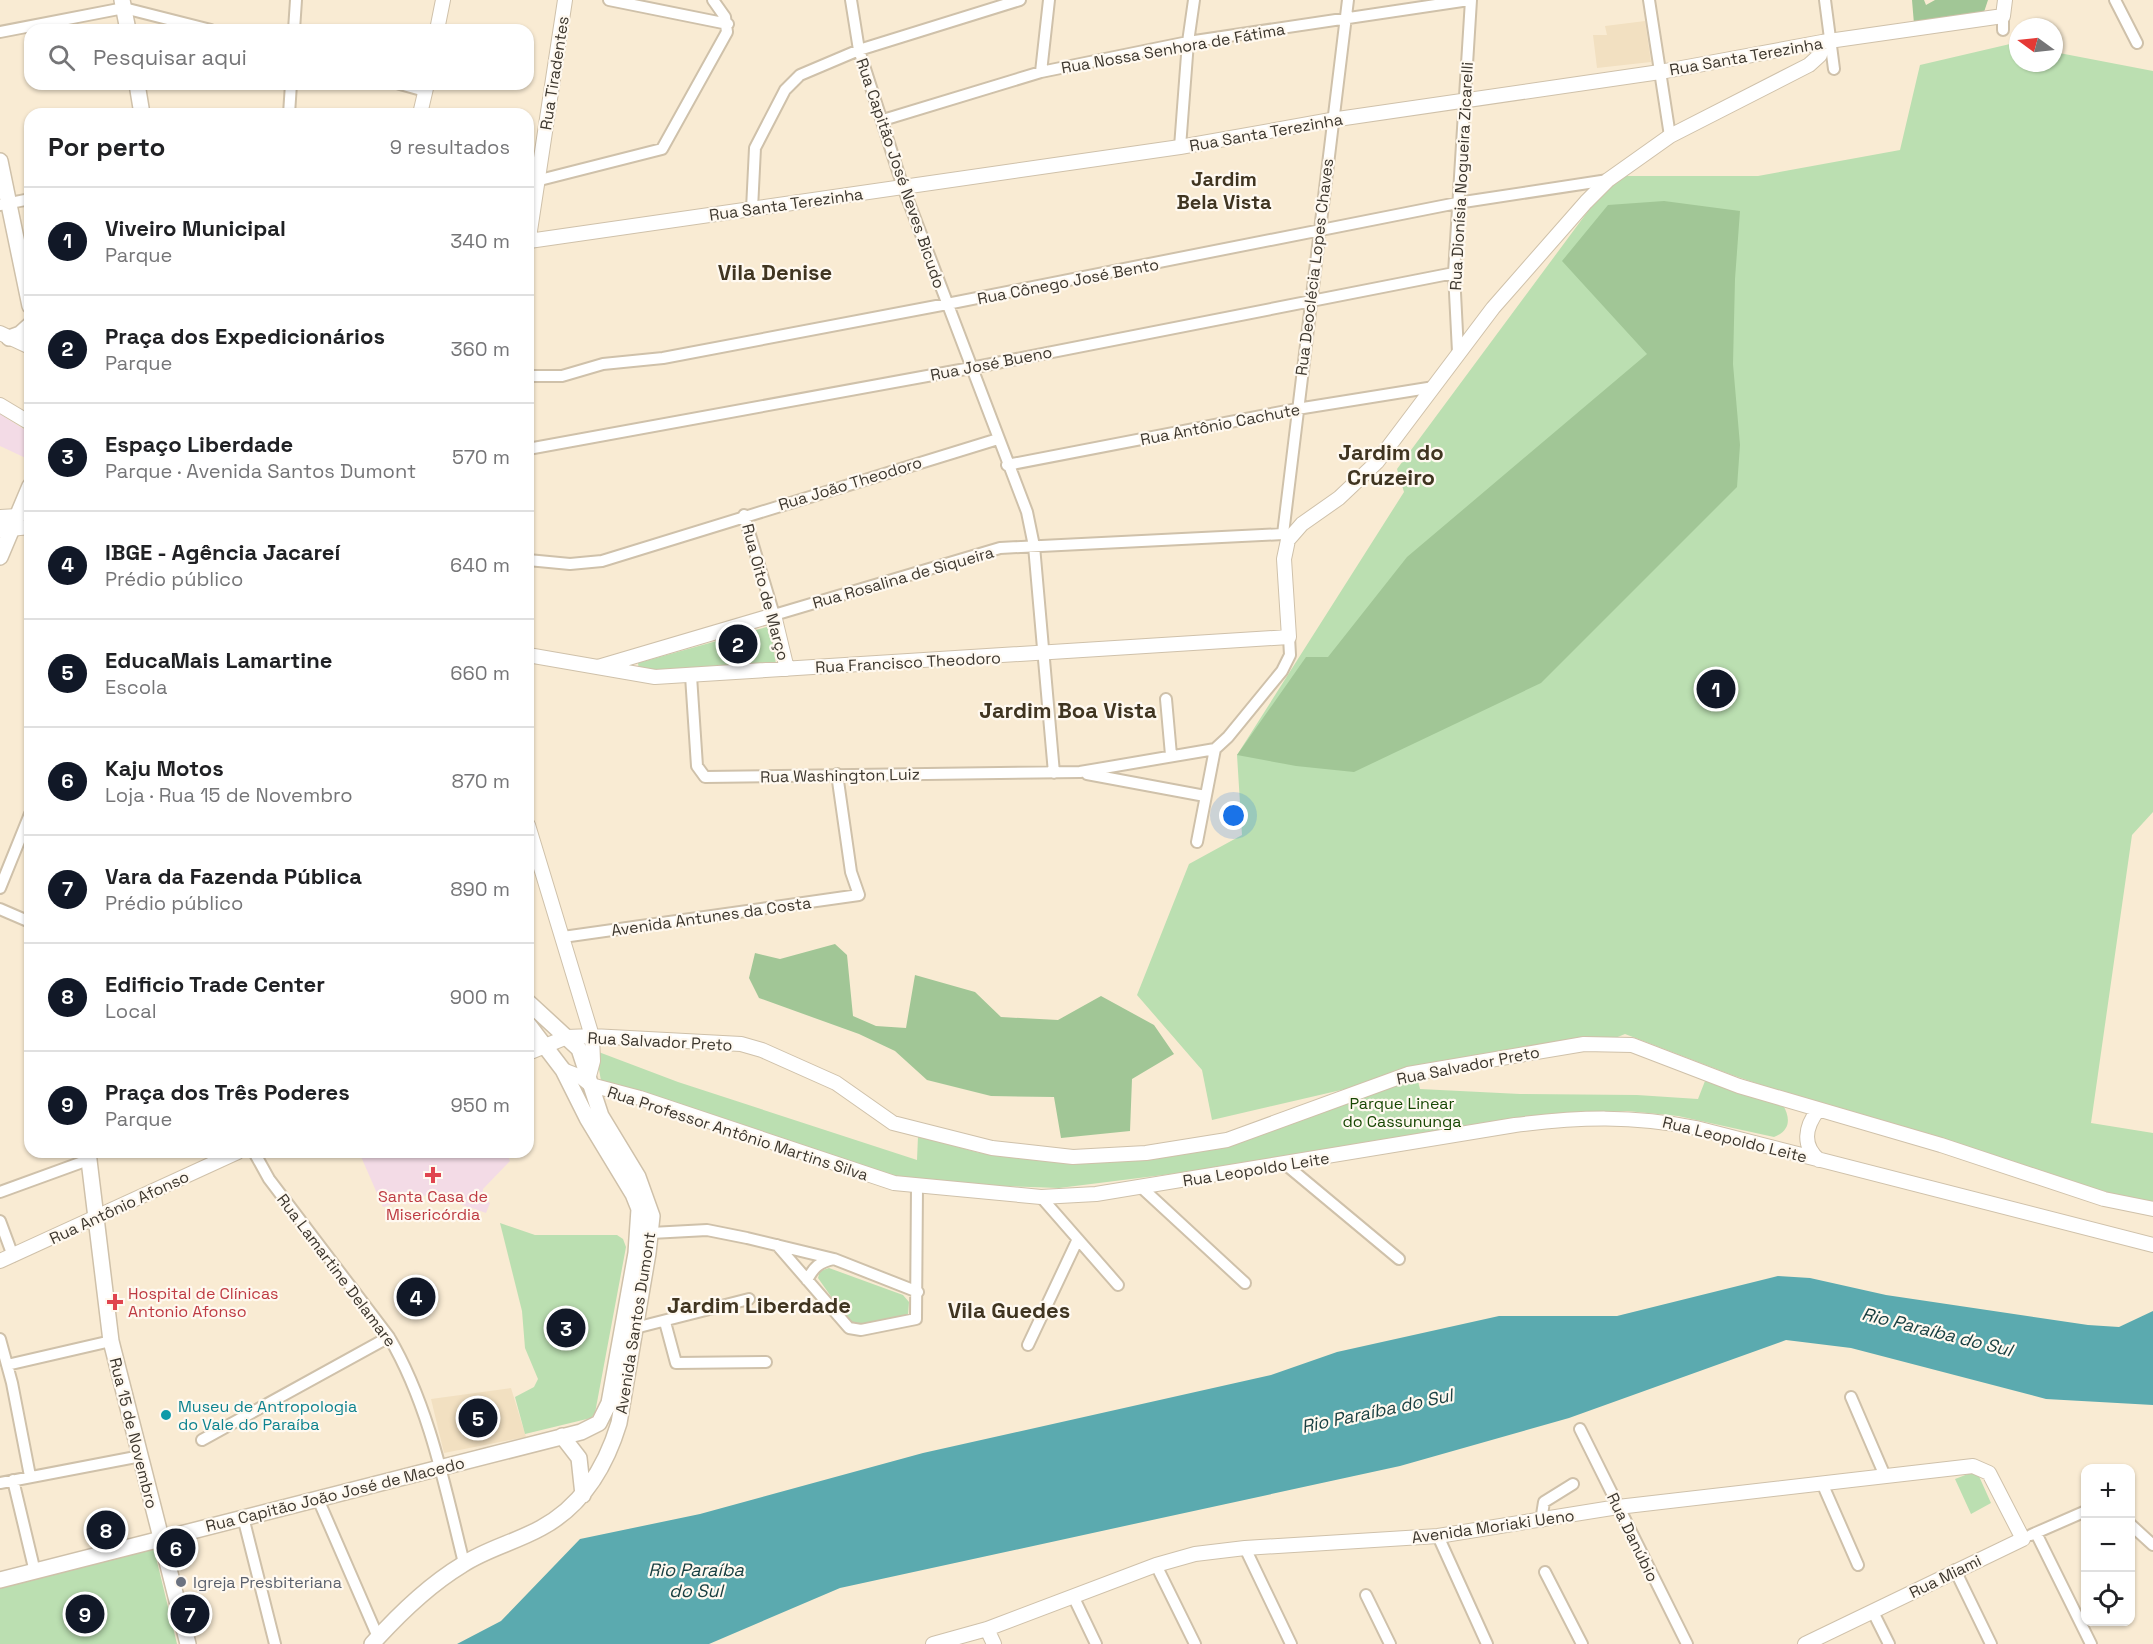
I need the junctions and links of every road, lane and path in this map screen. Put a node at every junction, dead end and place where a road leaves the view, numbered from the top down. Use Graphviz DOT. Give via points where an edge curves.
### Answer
graph roads {
  1 [pos="296,0"];
  2 [pos="443,0"];
  3 [pos="565,0"];
  4 [pos="609,0"];
  5 [pos="713,0"];
  6 [pos="851,0"];
  7 [pos="1020,0"];
  8 [pos="1049,0"];
  9 [pos="1194,0"];
  10 [pos="1347,0"];
  11 [pos="1470,0"];
  12 [pos="1649,0"];
  13 [pos="1825,0"];
  14 [pos="2006,0"];
  15 [pos="2115,0"];
  16 [pos="123,4"];
  17 [pos="2003,16"];
  18 [pos="1345,17"];
  19 [pos="35,24"];
  20 [pos="127,24"];
  21 [pos="190,24"];
  22 [pos="294,24"];
  23 [pos="438,24"];
  24 [pos="728,24"];
  25 [pos="24,27"];
  26 [pos="2003,30"];
  27 [pos="0,32"];
  28 [pos="1826,41"];
  29 [pos="1188,42"];
  30 [pos="2137,44"];
  31 [pos="859,50"];
  32 [pos="1834,69"];
  33 [pos="1041,72"];
  34 [pos="1660,72"];
  35 [pos="138,90"];
  36 [pos="291,90"];
  37 [pos="426,90"];
  38 [pos="1464,100"];
  39 [pos="141,108"];
  40 [pos="289,108"];
  41 [pos="421,108"];
  42 [pos="883,120"];
  43 [pos="1331,120"];
  44 [pos="1670,136"];
  45 [pos="1180,147"];
  46 [pos="0,161"];
  47 [pos="534,176"];
  48 [pos="1608,180"];
  49 [pos="534,182"];
  50 [pos="903,187"];
  51 [pos="24,201"];
  52 [pos="1457,203"];
  53 [pos="4,204"];
  54 [pos="753,209"];
  55 [pos="1320,232"];
  56 [pos="534,241"];
  57 [pos="1454,273"];
  58 [pos="24,282"];
  59 [pos="1311,300"];
  60 [pos="947,304"];
  61 [pos="24,330"];
  62 [pos="5,336"];
  63 [pos="24,344"];
  64 [pos="1458,352"];
  65 [pos="971,368"];
  66 [pos="534,376"];
  67 [pos="1434,387"];
  68 [pos="0,405"];
  69 [pos="1297,409"];
  70 [pos="24,419"];
  71 [pos="998,439"];
  72 [pos="534,448"];
  73 [pos="1007,465"];
  74 [pos="24,501"];
  75 [pos="744,515"];
  76 [pos="0,517"];
  77 [pos="16,520"];
  78 [pos="1285,537"];
  79 [pos="1034,546"];
  80 [pos="0,557"];
  81 [pos="534,560"];
  82 [pos="774,615"];
  83 [pos="1289,637"];
  84 [pos="1043,654"];
  85 [pos="534,656"];
  86 [pos="596,667"];
  87 [pos="786,669"];
  88 [pos="691,676"];
  89 [pos="1166,699"];
  90 [pos="1215,748"];
  91 [pos="1171,755"];
  92 [pos="1080,772"];
  93 [pos="1054,773"];
  94 [pos="837,774"];
  95 [pos="1205,796"];
  96 [pos="24,829"];
  97 [pos="1197,842"];
  98 [pos="534,844"];
  99 [pos="0,888"];
  100 [pos="0,909"];
  101 [pos="24,919"];
  102 [pos="563,937"];
  103 [pos="534,1007"];
  104 [pos="534,1031"];
  105 [pos="592,1036"];
  106 [pos="567,1037"];
  107 [pos="547,1047"];
  108 [pos="534,1051"];
  109 [pos="563,1070"];
  110 [pos="590,1081"];
  111 [pos="1812,1108"];
  112 [pos="1806,1142"];
  113 [pos="1795,1153"];
  114 [pos="83,1158"];
  115 [pos="88,1158"];
  116 [pos="225,1158"];
  117 [pos="257,1158"];
  118 [pos="1819,1160"];
  119 [pos="1285,1164"];
  120 [pos="917,1186"];
  121 [pos="1141,1187"];
  122 [pos="0,1192"];
  123 [pos="1041,1197"];
  124 [pos="2153,1209"];
  125 [pos="97,1218"];
  126 [pos="0,1221"];
  127 [pos="651,1233"];
  128 [pos="1077,1241"];
  129 [pos="777,1245"];
  130 [pos="2153,1245"];
  131 [pos="14,1256"];
  132 [pos="834,1259"];
  133 [pos="1399,1259"];
  134 [pos="0,1262"];
  135 [pos="807,1280"];
  136 [pos="1245,1282"];
  137 [pos="1118,1285"];
  138 [pos="918,1292"];
  139 [pos="749,1299"];
  140 [pos="665,1322"];
  141 [pos="635,1328"];
  142 [pos="389,1337"];
  143 [pos="0,1339"];
  144 [pos="111,1341"];
  145 [pos="1028,1346"];
  146 [pos="766,1362"];
  147 [pos="7,1365"];
  148 [pos="1851,1396"];
  149 [pos="599,1423"];
  150 [pos="1580,1429"];
  151 [pos="562,1436"];
  152 [pos="202,1440"];
  153 [pos="141,1456"];
  154 [pos="441,1468"];
  155 [pos="30,1476"];
  156 [pos="1885,1476"];
  157 [pos="13,1480"];
  158 [pos="0,1483"];
  159 [pos="1822,1483"];
  160 [pos="1572,1484"];
  161 [pos="583,1495"];
  162 [pos="318,1499"];
  163 [pos="1618,1507"];
  164 [pos="2081,1513"];
  165 [pos="243,1517"];
  166 [pos="1541,1521"];
  167 [pos="2135,1529"];
  168 [pos="1438,1536"];
  169 [pos="2029,1536"];
  170 [pos="160,1537"];
  171 [pos="2153,1545"];
  172 [pos="1245,1548"];
  173 [pos="464,1563"];
  174 [pos="1156,1565"];
  175 [pos="1858,1565"];
  176 [pos="1955,1570"];
  177 [pos="35,1572"];
  178 [pos="1545,1572"];
  179 [pos="0,1580"];
  180 [pos="1366,1595"];
  181 [pos="1074,1598"];
  182 [pos="1873,1612"];
  183 [pos="980,1636"];
  184 [pos="375,1641"];
  185 [pos="188,1644"];
  186 [pos="275,1644"];
  187 [pos="933,1644"];
  188 [pos="994,1644"];
  189 [pos="1096,1644"];
  190 [pos="1195,1644"];
  191 [pos="1291,1644"];
  192 [pos="1390,1644"];
  193 [pos="1487,1644"];
  194 [pos="1582,1644"];
  195 [pos="1687,1644"];
  196 [pos="1805,1644"];
  197 [pos="1889,1644"];
  198 [pos="1991,1644"];
  199 [pos="2091,1644"];
  1 -- 22 [label="street"];
  2 -- 23 [label="street"];
  3 -- 47 [label="street, Rua Tiradentes"];
  4 -- 24 [label="street"];
  5 -- 24 [label="street"];
  6 -- 31 [label="street, Rua Capitão José Neves Bicudo"];
  7 -- 31 [label="street"];
  8 -- 33 [label="street"];
  9 -- 29 [label="street"];
  10 -- 18 [label="street, Rua Deoclécia Lopes Chaves"];
  11 -- 18 [label="street, Rua Nossa Senhora de Fátima"];
  11 -- 38 [label="street, Rua Dionísia Nogueira Zicarelli"];
  12 -- 34 [label="street"];
  13 -- 28 [label="street"];
  14 -- 17 [label="street"];
  15 -- 30 [label="street"];
  16 -- 19 [label="street"];
  16 -- 20 [label="main road"];
  16 -- 21 [label="street"];
  17 -- 26 [label="street"];
  17 -- 28 [label="street, Rua Santa Terezinha"];
  18 -- 29 [label="street, Rua Nossa Senhora de Fátima"];
  18 -- 43 [label="street, Rua Deoclécia Lopes Chaves"];
  24 -- 49 [label="street" via="662,149"];
  25 -- 27 [label="street"];
  28 -- 32 [label="street"];
  28 -- 34 [label="street, Rua Santa Terezinha"];
  28 -- 44 [label="street" via="1820,55 1809,65"];
  29 -- 33 [label="street, Rua Nossa Senhora de Fátima"];
  29 -- 45 [label="street"];
  31 -- 42 [label="street, Rua Capitão José Neves Bicudo"];
  31 -- 54 [label="street" via="800,75 785,90 755,148"];
  33 -- 42 [label="street, Rua Nossa Senhora de Fátima"];
  34 -- 38 [label="street, Rua Santa Terezinha"];
  34 -- 44 [label="street"];
  35 -- 39 [label="main road"];
  36 -- 40 [label="street"];
  37 -- 41 [label="street"];
  38 -- 43 [label="street, Rua Santa Terezinha"];
  38 -- 52 [label="street, Rua Dionísia Nogueira Zicarelli"];
  42 -- 50 [label="street, Rua Capitão José Neves Bicudo"];
  43 -- 45 [label="street, Rua Santa Terezinha"];
  43 -- 55 [label="street, Rua Deoclécia Lopes Chaves"];
  44 -- 48 [label="street"];
  45 -- 50 [label="street, Rua Santa Terezinha"];
  46 -- 53 [label="main road"];
  48 -- 52 [label="street, Rua Cônego José Bento"];
  48 -- 64 [label="street" via="1543,249"];
  50 -- 54 [label="street, Rua Santa Terezinha"];
  50 -- 60 [label="street, Rua Capitão José Neves Bicudo"];
  51 -- 53 [label="street"];
  52 -- 55 [label="street, Rua Cônego José Bento"];
  52 -- 57 [label="street, Rua Dionísia Nogueira Zicarelli"];
  53 -- 58 [label="main road"];
  54 -- 56 [label="street, Rua Santa Terezinha"];
  55 -- 59 [label="street, Rua Deoclécia Lopes Chaves"];
  55 -- 60 [label="street, Rua Cônego José Bento"];
  57 -- 59 [label="street, Rua José Bueno"];
  57 -- 64 [label="street, Rua Dionísia Nogueira Zicarelli"];
  59 -- 65 [label="street, Rua José Bueno"];
  59 -- 69 [label="street, Rua Deoclécia Lopes Chaves"];
  60 -- 65 [label="street, Rua Capitão José Neves Bicudo"];
  60 -- 66 [label="street, Rua Cônego José Bento" via="663,358 603,364 562,376"];
  61 -- 62 [label="main road"];
  62 -- 63 [label="street"];
  64 -- 67 [label="street"];
  65 -- 71 [label="street, Rua Capitão José Neves Bicudo"];
  65 -- 72 [label="street, Rua José Bueno"];
  67 -- 69 [label="street, Rua Antônio Cachute"];
  67 -- 78 [label="street" via="1377,462 1338,498"];
  68 -- 70 [label="street"];
  69 -- 73 [label="street, Rua Antônio Cachute"];
  69 -- 78 [label="street, Rua Deoclécia Lopes Chaves"];
  71 -- 73 [label="street, Rua Capitão José Neves Bicudo"];
  71 -- 75 [label="street, Rua João Theodoro"];
  73 -- 79 [label="street, Rua Capitão José Neves Bicudo" via="1027,512"];
  74 -- 77 [label="main road"];
  75 -- 81 [label="street, Rua João Theodoro" via="587,564"];
  75 -- 82 [label="street, Rua Oito de Março"];
  76 -- 77 [label="street"];
  77 -- 80 [label="main road"];
  78 -- 79 [label="street, Rua Rosalina de Siqueira"];
  78 -- 83 [label="street"];
  79 -- 82 [label="street, Rua Rosalina de Siqueira" via="981,552"];
  79 -- 84 [label="street, Rua Capitão José Neves Bicudo"];
  82 -- 86 [label="street, Rua Rosalina de Siqueira"];
  82 -- 87 [label="street, Rua Oito de Março"];
  83 -- 84 [label="street, Rua Francisco Theodoro"];
  83 -- 90 [label="street" via="1290,655 1282,671"];
  84 -- 87 [label="street, Rua Francisco Theodoro"];
  84 -- 93 [label="street, Rua Capitão José Neves Bicudo"];
  85 -- 86 [label="street, Rua Francisco Theodoro"];
  86 -- 88 [label="street, Rua Francisco Theodoro" via="655,677"];
  87 -- 88 [label="street, Rua Francisco Theodoro"];
  88 -- 94 [label="street, Rua Washington Luiz" via="697,766 701,774"];
  89 -- 91 [label="street"];
  90 -- 91 [label="street, Rua Washington Luiz"];
  90 -- 95 [label="street"];
  91 -- 92 [label="street, Rua Washington Luiz"];
  92 -- 93 [label="street, Rua Washington Luiz"];
  92 -- 95 [label="street, Rua Washington Luiz"];
  93 -- 94 [label="street, Rua Washington Luiz"];
  94 -- 102 [label="street, Avenida Antunes da Costa" via="851,872 859,895"];
  95 -- 97 [label="street"];
  96 -- 99 [label="street"];
  98 -- 102 [label="street"];
  100 -- 101 [label="street"];
  102 -- 105 [label="street"];
  103 -- 106 [label="main road, Avenida Santos Dumont"];
  104 -- 107 [label="main road, Avenida Santos Dumont"];
  105 -- 106 [label="street, Rua Salvador Preto"];
  105 -- 110 [label="street"];
  105 -- 111 [label="street, Rua Salvador Preto" via="722,1041 762,1050 836,1083 893,1123 973,1144 1047,1156 1146,1153 1227,1140 1408,1074 1594,1044 1632,1044 1708,1075"];
  106 -- 107 [label="street"];
  106 -- 110 [label="main road, Avenida Santos Dumont" via="579,1049"];
  107 -- 108 [label="street"];
  107 -- 109 [label="main road, Avenida Santos Dumont"];
  109 -- 110 [label="street, Rua Professor Antônio Martins Silva"];
  109 -- 149 [label="main road, Avenida Santos Dumont" via="639,1209 636,1254 609,1403"];
  110 -- 120 [label="street, Rua Professor Antônio Martins Silva" via="874,1178"];
  110 -- 127 [label="main road, Avenida Santos Dumont" via="601,1116 648,1200"];
  111 -- 112 [label="street"];
  111 -- 113 [label="street"];
  111 -- 124 [label="street, Rua Salvador Preto" via="1941,1145 2104,1199"];
  112 -- 113 [label="street"];
  112 -- 118 [label="street" via="1810,1153"];
  113 -- 118 [label="street, Rua Leopoldo Leite"];
  113 -- 119 [label="street, Rua Leopoldo Leite" via="1661,1120 1582,1117"];
  114 -- 122 [label="street"];
  115 -- 125 [label="main road, Rua 15 de Novembro"];
  116 -- 125 [label="street, Rua Antônio Afonso"];
  117 -- 142 [label="street, Rua Lamartine Delamare" via="269,1179"];
  118 -- 130 [label="street, Rua Leopoldo Leite"];
  119 -- 121 [label="street, Rua Leopoldo Leite"];
  119 -- 133 [label="street"];
  120 -- 123 [label="street, Rua Leopoldo Leite"];
  120 -- 138 [label="street"];
  121 -- 123 [label="street, Rua Leopoldo Leite"];
  121 -- 136 [label="street"];
  123 -- 128 [label="street"];
  125 -- 131 [label="street, Rua Antônio Afonso"];
  125 -- 144 [label="main road, Rua 15 de Novembro"];
  126 -- 131 [label="street"];
  127 -- 129 [label="street" via="707,1230"];
  127 -- 141 [label="main road, Avenida Santos Dumont"];
  128 -- 137 [label="street"];
  128 -- 145 [label="street"];
  129 -- 132 [label="street"];
  129 -- 135 [label="street"];
  131 -- 134 [label="street, Rua Antônio Afonso"];
  132 -- 135 [label="street" via="823,1261"];
  132 -- 138 [label="street"];
  135 -- 138 [label="street" via="849,1328 861,1330 916,1319"];
  139 -- 140 [label="street"];
  140 -- 141 [label="street"];
  140 -- 146 [label="street" via="674,1360 679,1364"];
  141 -- 161 [label="main road, Avenida Santos Dumont" via="613,1443"];
  142 -- 152 [label="street"];
  142 -- 154 [label="street, Rua Lamartine Delamare" via="414,1388"];
  143 -- 147 [label="street"];
  144 -- 147 [label="street"];
  144 -- 153 [label="main road, Rua 15 de Novembro"];
  147 -- 155 [label="street"];
  148 -- 156 [label="street"];
  149 -- 151 [label="main road, Rua Capitão João José de Macedo"];
  150 -- 163 [label="street, Rua Danúbio"];
  151 -- 154 [label="main road, Rua Capitão João José de Macedo"];
  151 -- 161 [label="main road" via="579,1458"];
  153 -- 155 [label="street"];
  153 -- 170 [label="main road, Rua 15 de Novembro"];
  154 -- 162 [label="main road, Rua Capitão João José de Macedo"];
  154 -- 173 [label="street, Rua Lamartine Delamare"];
  155 -- 157 [label="street"];
  156 -- 159 [label="street, Avenida Moriaki Ueno"];
  156 -- 169 [label="street, Avenida Moriaki Ueno" via="1973,1466 1985,1469"];
  157 -- 158 [label="street"];
  157 -- 177 [label="street"];
  159 -- 163 [label="street, Avenida Moriaki Ueno"];
  159 -- 175 [label="street"];
  160 -- 166 [label="street" via="1544,1502"];
  161 -- 173 [label="main road, Avenida Santos Dumont" via="542,1528"];
  162 -- 165 [label="main road, Rua Capitão João José de Macedo"];
  162 -- 184 [label="street"];
  163 -- 166 [label="street, Avenida Moriaki Ueno"];
  163 -- 195 [label="street, Rua Danúbio"];
  164 -- 169 [label="street, Rua Miami"];
  165 -- 170 [label="main road, Rua Capitão João José de Macedo"];
  165 -- 186 [label="street"];
  166 -- 168 [label="street, Avenida Moriaki Ueno"];
  167 -- 171 [label="street"];
  168 -- 172 [label="street, Avenida Moriaki Ueno"];
  168 -- 193 [label="street"];
  169 -- 176 [label="street, Rua Miami"];
  169 -- 199 [label="street"];
  170 -- 177 [label="main road, Rua Capitão João José de Macedo"];
  170 -- 185 [label="main road, Rua 15 de Novembro"];
  172 -- 174 [label="street, Avenida Moriaki Ueno" via="1195,1554"];
  172 -- 191 [label="street"];
  173 -- 184 [label="main road, Avenida Santos Dumont" via="439,1580"];
  174 -- 181 [label="street, Avenida Moriaki Ueno"];
  174 -- 190 [label="street"];
  176 -- 182 [label="street, Rua Miami"];
  176 -- 198 [label="street"];
  177 -- 179 [label="main road, Rua Capitão João José de Macedo"];
  178 -- 194 [label="street"];
  180 -- 192 [label="street"];
  181 -- 183 [label="street, Avenida Moriaki Ueno"];
  181 -- 189 [label="street"];
  182 -- 196 [label="street, Rua Miami"];
  182 -- 197 [label="street"];
  183 -- 187 [label="street, Avenida Moriaki Ueno"];
  183 -- 188 [label="street"];
}
